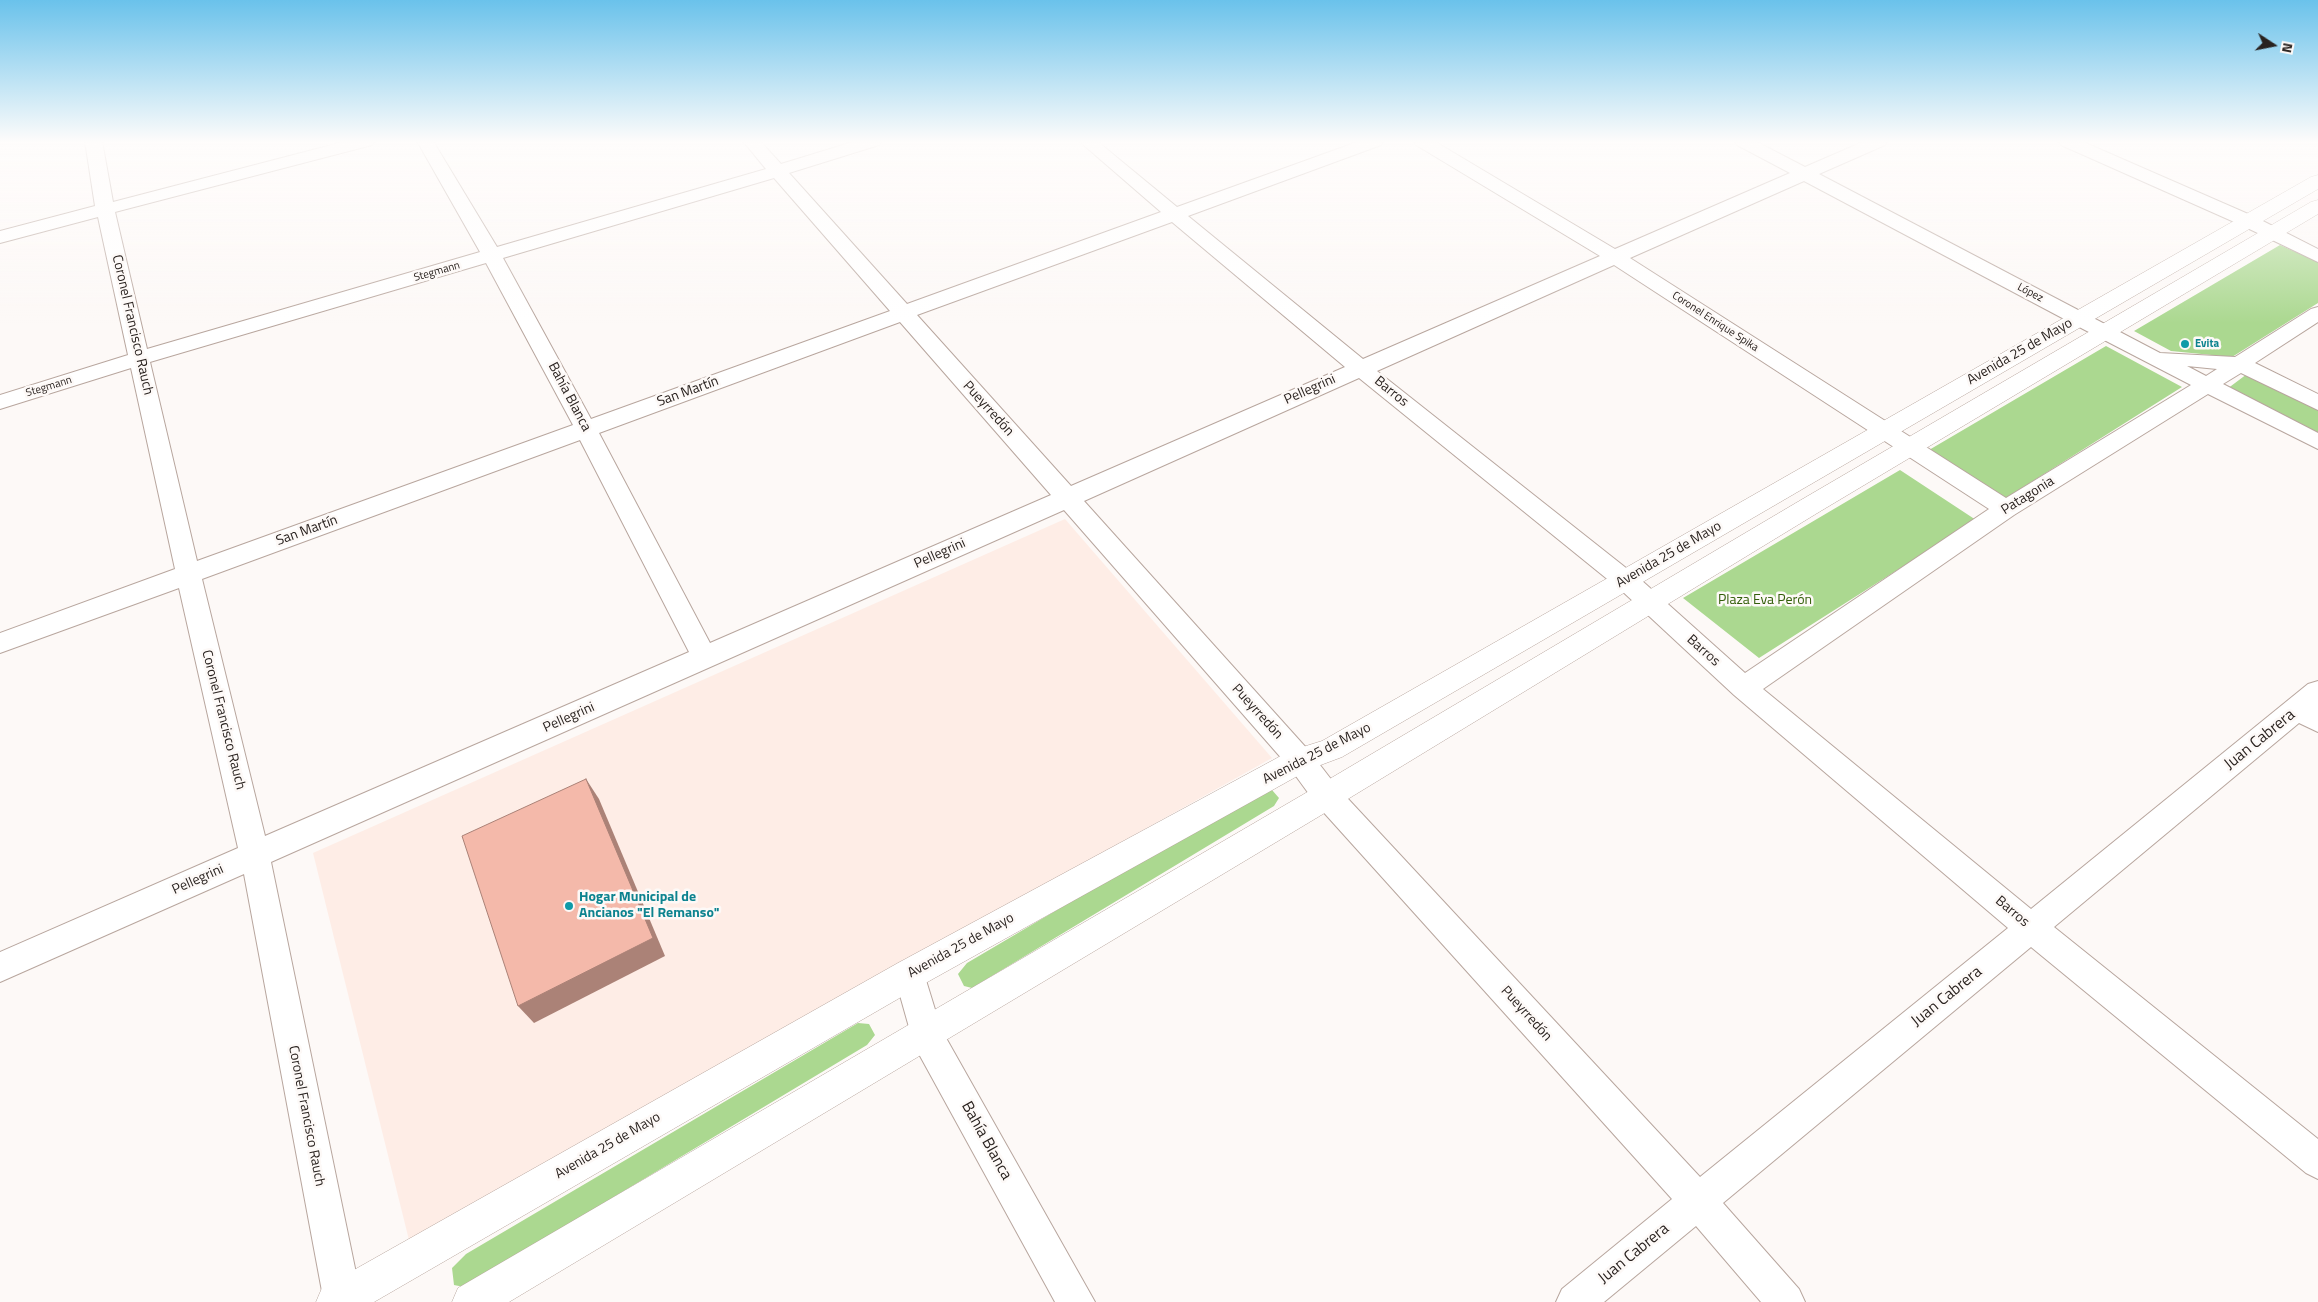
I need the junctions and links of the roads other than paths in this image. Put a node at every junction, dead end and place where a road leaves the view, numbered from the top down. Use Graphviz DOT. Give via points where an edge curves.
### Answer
graph roads {
  1 [pos="104,202"];
  2 [pos="133,202"];
  3 [pos="460,202"];
  4 [pos="675,202"];
  5 [pos="805,202"];
  6 [pos="1159,202"];
  7 [pos="1204,202"];
  8 [pos="1523,202"];
  9 [pos="1740,202"];
  10 [pos="1860,202"];
  11 [pos="2204,202"];
  12 [pos="2282,202"];
  13 [pos="2318,206"];
  14 [pos="105,209"];
  15 [pos="1172,213"];
  16 [pos="2248,221"];
  17 [pos="2272,233"];
  18 [pos="0,237"];
  19 [pos="492,256"];
  20 [pos="1613,256"];
  21 [pos="2318,256"];
  22 [pos="904,313"];
  23 [pos="2318,313"];
  24 [pos="2078,319"];
  25 [pos="2104,332"];
  26 [pos="141,358"];
  27 [pos="2154,358"];
  28 [pos="2240,364"];
  29 [pos="1360,368"];
  30 [pos="2207,385"];
  31 [pos="0,402"];
  32 [pos="2318,403"];
  33 [pos="586,429"];
  34 [pos="1883,431"];
  35 [pos="2318,442"];
  36 [pos="1909,447"];
  37 [pos="1068,498"];
  38 [pos="2006,509"];
  39 [pos="188,574"];
  40 [pos="1625,580"];
  41 [pos="1650,602"];
  42 [pos="0,642"];
  43 [pos="705,658"];
  44 [pos="1744,688"];
  45 [pos="2311,707"];
  46 [pos="1300,760"];
  47 [pos="1327,796"];
  48 [pos="255,855"];
  49 [pos="2031,928"];
  50 [pos="0,967"];
  51 [pos="910,974"];
  52 [pos="926,1034"];
  53 [pos="2318,1161"];
  54 [pos="1698,1201"];
  55 [pos="340,1301"];
  56 [pos="472,1302"];
  57 [pos="1076,1302"];
  58 [pos="1575,1302"];
  59 [pos="1786,1302"];
  1 -- 14 [label="street, Coronel Francisco Rauch"];
  2 -- 14 [label="street"];
  3 -- 19 [label="street, Bahía Blanca"];
  4 -- 19 [label="street, Stegmann"];
  5 -- 22 [label="street, Pueyrredón"];
  6 -- 15 [label="street, Barros"];
  7 -- 15 [label="street, San Martín"];
  8 -- 20 [label="street, Coronel Enrique Spika"];
  9 -- 20 [label="street, Pellegrini"];
  10 -- 24 [label="street, López"];
  11 -- 16 [label="street"];
  12 -- 16 [label="main road, Avenida 25 de Mayo"];
  13 -- 17 [label="main road, Avenida 25 de Mayo"];
  14 -- 18 [label="street"];
  14 -- 26 [label="street, Coronel Francisco Rauch"];
  15 -- 22 [label="street, San Martín"];
  15 -- 29 [label="street, Barros"];
  16 -- 17 [label="street"];
  16 -- 24 [label="main road, Avenida 25 de Mayo"];
  17 -- 21 [label="street"];
  17 -- 25 [label="main road, Avenida 25 de Mayo"];
  19 -- 26 [label="street, Stegmann"];
  19 -- 33 [label="street, Bahía Blanca"];
  20 -- 29 [label="street, Pellegrini"];
  20 -- 34 [label="street, Coronel Enrique Spika"];
  22 -- 33 [label="street, San Martín"];
  22 -- 37 [label="street, Pueyrredón"];
  23 -- 28 [label="street, Patagonia"];
  24 -- 25 [label="street, López"];
  24 -- 34 [label="main road, Avenida 25 de Mayo"];
  25 -- 27 [label="street, López"];
  25 -- 36 [label="main road, Avenida 25 de Mayo"];
  26 -- 31 [label="street, Stegmann"];
  26 -- 39 [label="street, Coronel Francisco Rauch"];
  27 -- 28 [label="street"];
  27 -- 30 [label="street, López"];
  28 -- 30 [label="street, Patagonia"];
  28 -- 32 [label="street"];
  29 -- 37 [label="street, Pellegrini"];
  29 -- 40 [label="street, Barros"];
  30 -- 35 [label="street, López"];
  30 -- 38 [label="street, Patagonia"];
  33 -- 39 [label="street, San Martín"];
  33 -- 43 [label="street, Bahía Blanca"];
  34 -- 36 [label="street, Coronel Enrique Spika"];
  34 -- 40 [label="main road, Avenida 25 de Mayo"];
  36 -- 38 [label="street, Coronel Enrique Spika"];
  36 -- 41 [label="main road, Avenida 25 de Mayo"];
  37 -- 43 [label="street, Pellegrini"];
  37 -- 46 [label="street, Pueyrredón"];
  38 -- 44 [label="street, Patagonia"];
  39 -- 42 [label="street, San Martín"];
  39 -- 48 [label="street, Coronel Francisco Rauch"];
  40 -- 41 [label="street, Barros"];
  40 -- 46 [label="main road, Avenida 25 de Mayo" via="1332,749"];
  41 -- 44 [label="street, Barros"];
  41 -- 47 [label="main road, Avenida 25 de Mayo"];
  43 -- 48 [label="street, Pellegrini"];
  44 -- 49 [label="street, Barros"];
  45 -- 49 [label="street, Juan Cabrera"];
  46 -- 47 [label="street, Pueyrredón"];
  46 -- 51 [label="main road, Avenida 25 de Mayo"];
  47 -- 52 [label="main road, Avenida 25 de Mayo"];
  47 -- 54 [label="street, Pueyrredón"];
  48 -- 50 [label="street, Pellegrini"];
  48 -- 55 [label="street, Coronel Francisco Rauch"];
  49 -- 53 [label="street, Barros"];
  49 -- 54 [label="street, Juan Cabrera"];
  51 -- 52 [label="street, Bahía Blanca"];
  51 -- 55 [label="main road, Avenida 25 de Mayo"];
  52 -- 56 [label="main road, Avenida 25 de Mayo"];
  52 -- 57 [label="street, Bahía Blanca"];
  54 -- 58 [label="street, Juan Cabrera"];
  54 -- 59 [label="street, Pueyrredón"];
}
